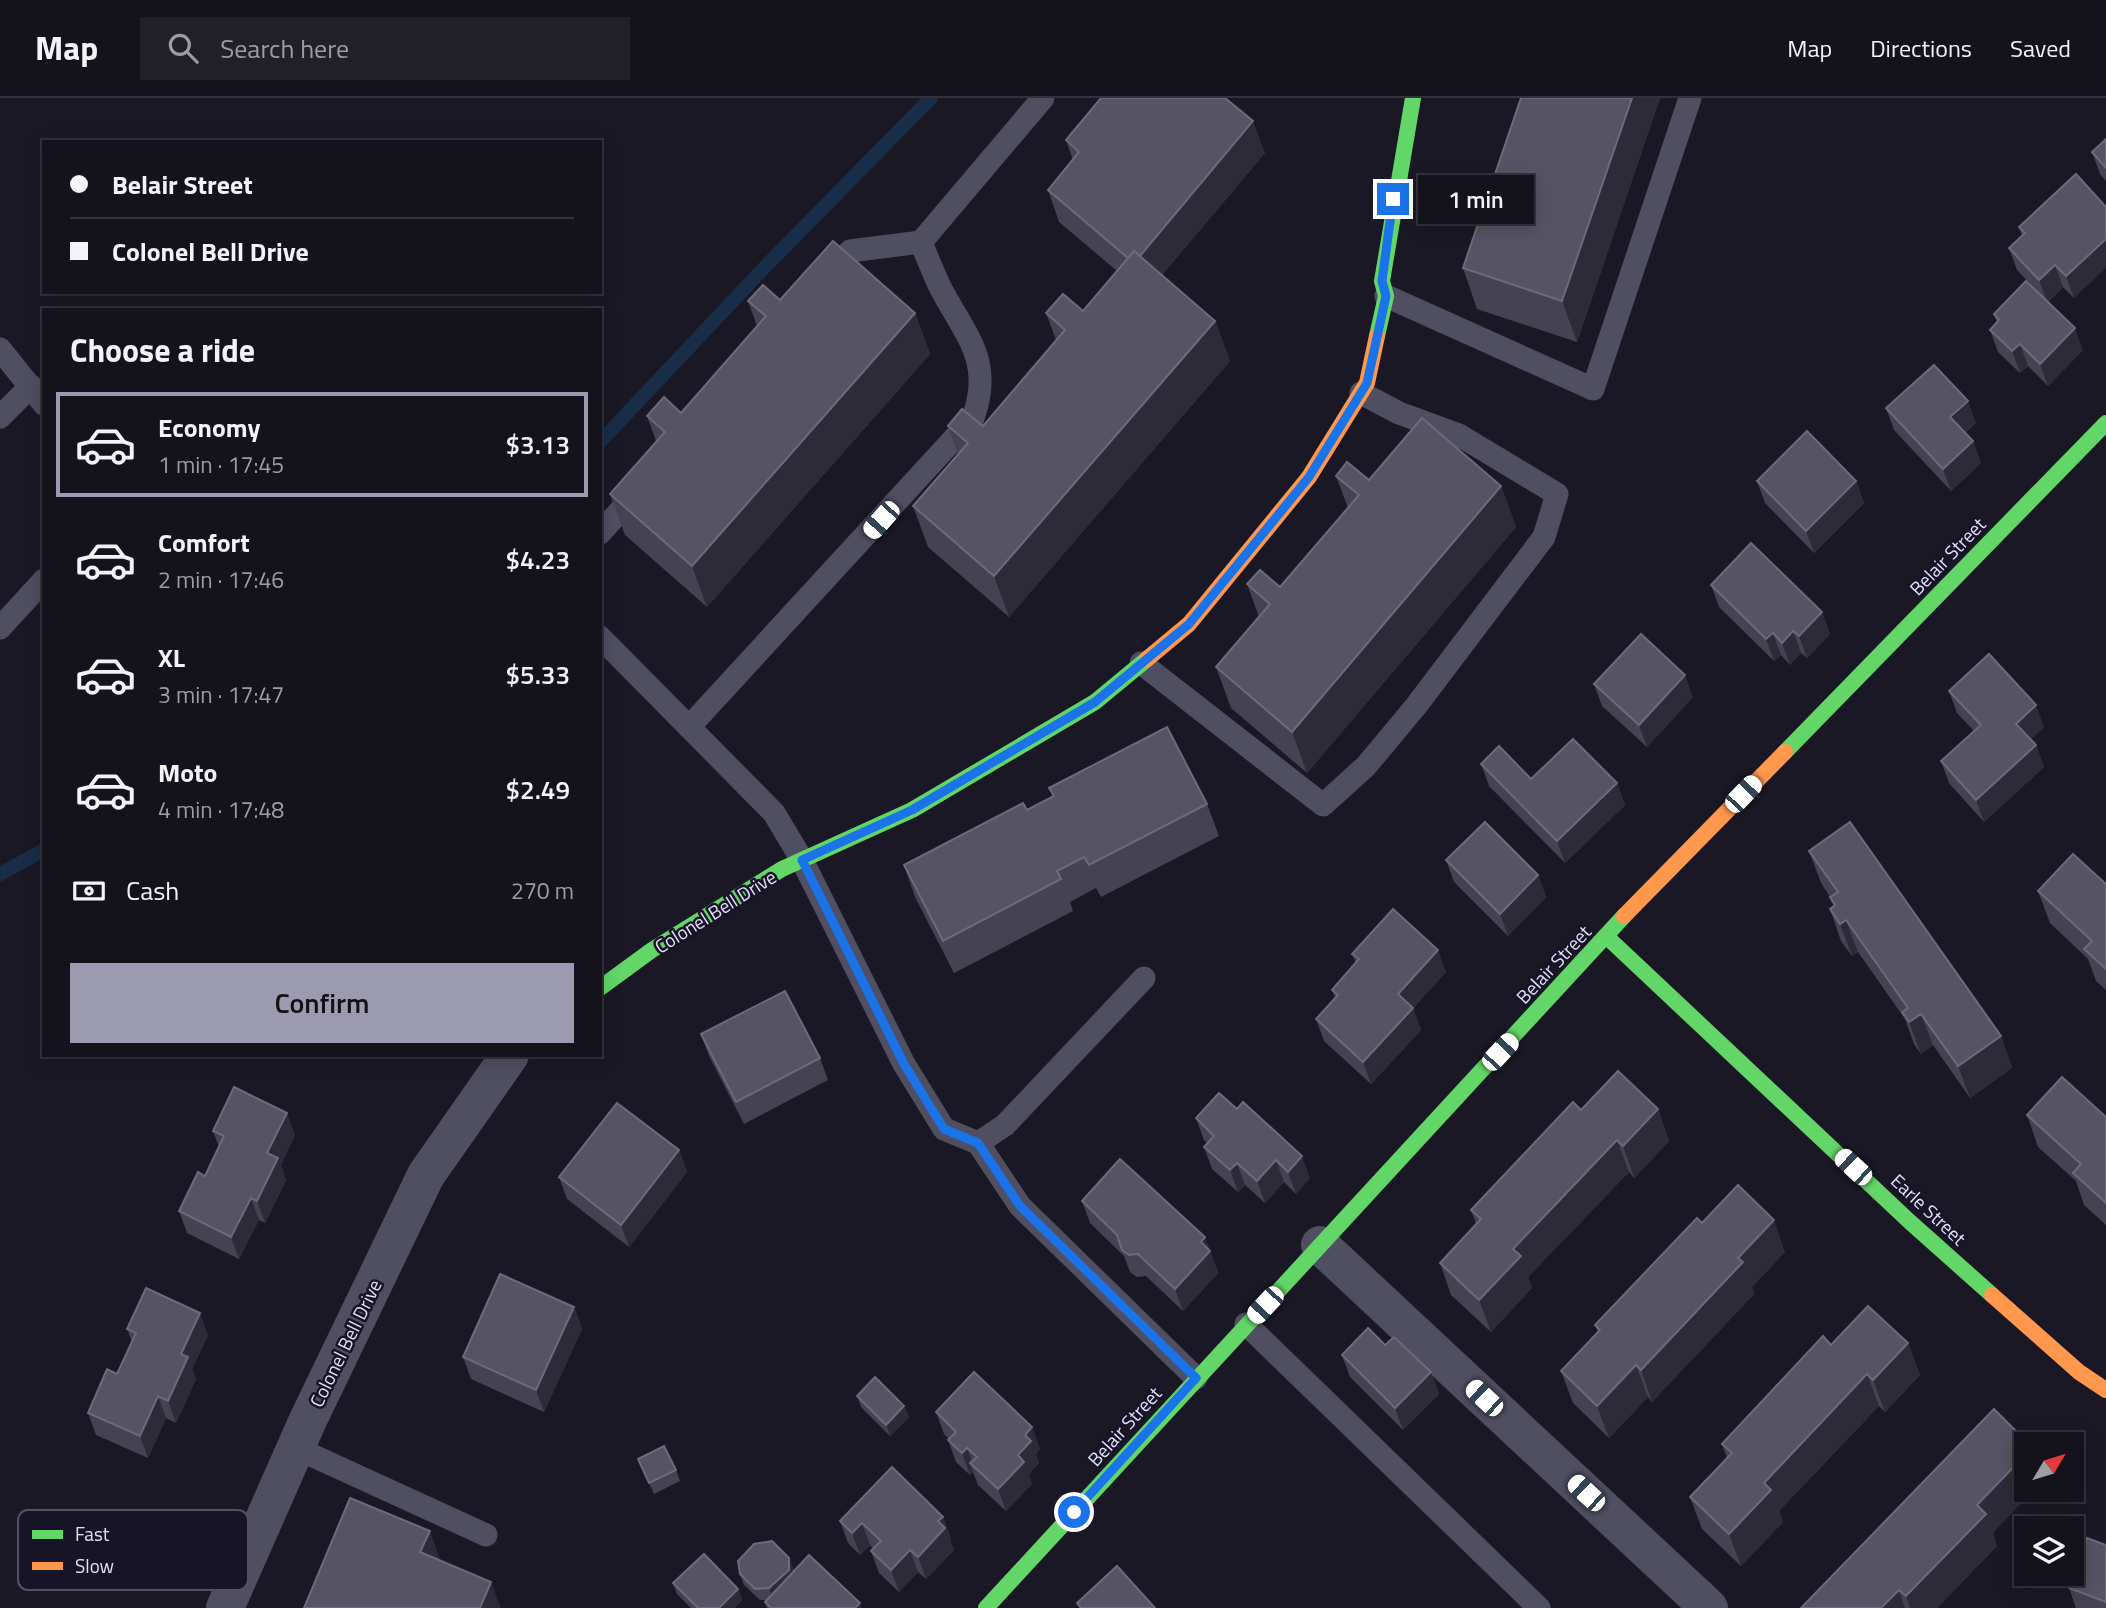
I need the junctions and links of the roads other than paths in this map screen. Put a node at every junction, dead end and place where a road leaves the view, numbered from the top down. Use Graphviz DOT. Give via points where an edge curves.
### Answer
graph roads {
  1 [pos="1043,98"];
  2 [pos="1413,98"];
  3 [pos="1690,98"];
  4 [pos="920,242"];
  5 [pos="816,290"];
  6 [pos="1386,296"];
  7 [pos="0,349"];
  8 [pos="1361,393"];
  9 [pos="38,395"];
  10 [pos="0,417"];
  11 [pos="2106,423"];
  12 [pos="656,470"];
  13 [pos="602,531"];
  14 [pos="42,582"];
  15 [pos="0,628"];
  16 [pos="602,639"];
  17 [pos="1141,663"];
  18 [pos="689,727"];
  19 [pos="802,860"];
  20 [pos="1607,937"];
  21 [pos="1143,978"];
  22 [pos="602,987"];
  23 [pos="509,1057"];
  24 [pos="978,1143"];
  25 [pos="1320,1245"];
  26 [pos="1247,1324"];
  27 [pos="1196,1378"];
  28 [pos="2106,1391"];
  29 [pos="296,1448"];
  30 [pos="486,1535"];
  31 [pos="248,1556"];
  32 [pos="233,1590"];
  33 [pos="225,1608"];
  34 [pos="986,1608"];
  35 [pos="1539,1608"];
  36 [pos="1709,1608"];
  1 -- 4 [label="lane"];
  2 -- 6 [label="street, Colonel Bell Drive" via="1382,281"];
  3 -- 6 [label="lane" via="1593,389"];
  4 -- 5 [label="lane" via="850,251"];
  4 -- 18 [label="lane" via="974,344 981,394 973,418"];
  6 -- 8 [label="street, Colonel Bell Drive"];
  7 -- 9 [label="lane"];
  8 -- 17 [label="street, Colonel Bell Drive" via="1309,477 1189,624"];
  8 -- 17 [label="lane" via="1399,413 1460,435 1557,494 1544,537 1416,706 1366,766 1323,805"];
  9 -- 10 [label="lane"];
  11 -- 20 [label="street, Belair Street"];
  12 -- 13 [label="lane"];
  14 -- 15 [label="lane"];
  16 -- 18 [label="lane"];
  17 -- 19 [label="street, Colonel Bell Drive" via="1095,702 912,810"];
  18 -- 19 [label="lane" via="774,813"];
  19 -- 22 [label="street, Colonel Bell Drive" via="652,950"];
  19 -- 24 [label="lane" via="904,1064 944,1129"];
  20 -- 25 [label="street, Belair Street"];
  20 -- 28 [label="street, Earle Street" via="1910,1222"];
  21 -- 24 [label="lane" via="1005,1125"];
  23 -- 29 [label="street, Colonel Bell Drive" via="426,1175"];
  24 -- 27 [label="lane" via="1020,1206"];
  25 -- 26 [label="street, Belair Street"];
  25 -- 36 [label="street"];
  26 -- 27 [label="street, Belair Street"];
  26 -- 35 [label="lane"];
  27 -- 34 [label="street, Belair Street"];
  29 -- 30 [label="lane"];
  29 -- 31 [label="street, Colonel Bell Drive"];
  32 -- 33 [label="street, Colonel Bell Drive"];
}
